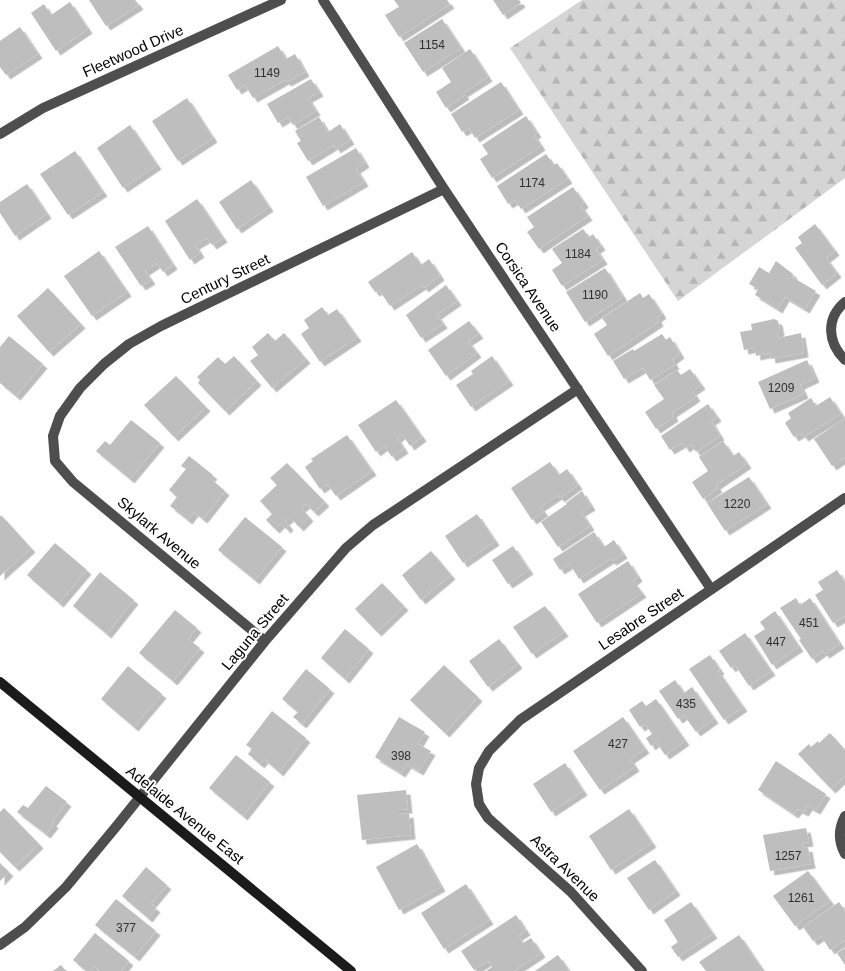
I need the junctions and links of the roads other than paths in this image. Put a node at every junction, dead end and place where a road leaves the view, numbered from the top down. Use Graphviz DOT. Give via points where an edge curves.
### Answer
graph roads {
  1 [pos="281,0"];
  2 [pos="323,0"];
  3 [pos="0,134"];
  4 [pos="444,189"];
  5 [pos="845,302"];
  6 [pos="845,360"];
  7 [pos="578,389"];
  8 [pos="52,436"];
  9 [pos="845,498"];
  10 [pos="711,589"];
  11 [pos="265,641"];
  12 [pos="0,682"];
  13 [pos="476,784"];
  14 [pos="140,797"];
  15 [pos="845,816"];
  16 [pos="845,854"];
  17 [pos="0,945"];
  18 [pos="351,971"];
  19 [pos="642,971"];
  1 -- 3 [label="street, Fleetwood Drive" via="43,108"];
  2 -- 4 [label="street, Corsica Avenue"];
  4 -- 7 [label="street, Corsica Avenue"];
  4 -- 8 [label="street, Century Street" via="129,344 80,388 60,416"];
  5 -- 6 [label="street" via="833,317 830,329 837,352"];
  7 -- 10 [label="street, Corsica Avenue"];
  7 -- 11 [label="street, Laguna Street" via="373,525 346,548"];
  8 -- 11 [label="street, Skylark Avenue" via="55,461 73,482"];
  9 -- 10 [label="street, Lesabre Street"];
  10 -- 13 [label="street, Lesabre Street" via="520,720 489,751"];
  11 -- 14 [label="street, Laguna Street"];
  12 -- 14 [label="main road, Adelaide Avenue East"];
  13 -- 19 [label="street, Astra Avenue" via="479,804 488,818 571,892"];
  14 -- 17 [label="street, Laguna Street" via="66,886 25,927"];
  14 -- 18 [label="main road, Adelaide Avenue East"];
  15 -- 16 [label="street" via="840,829"];
}
